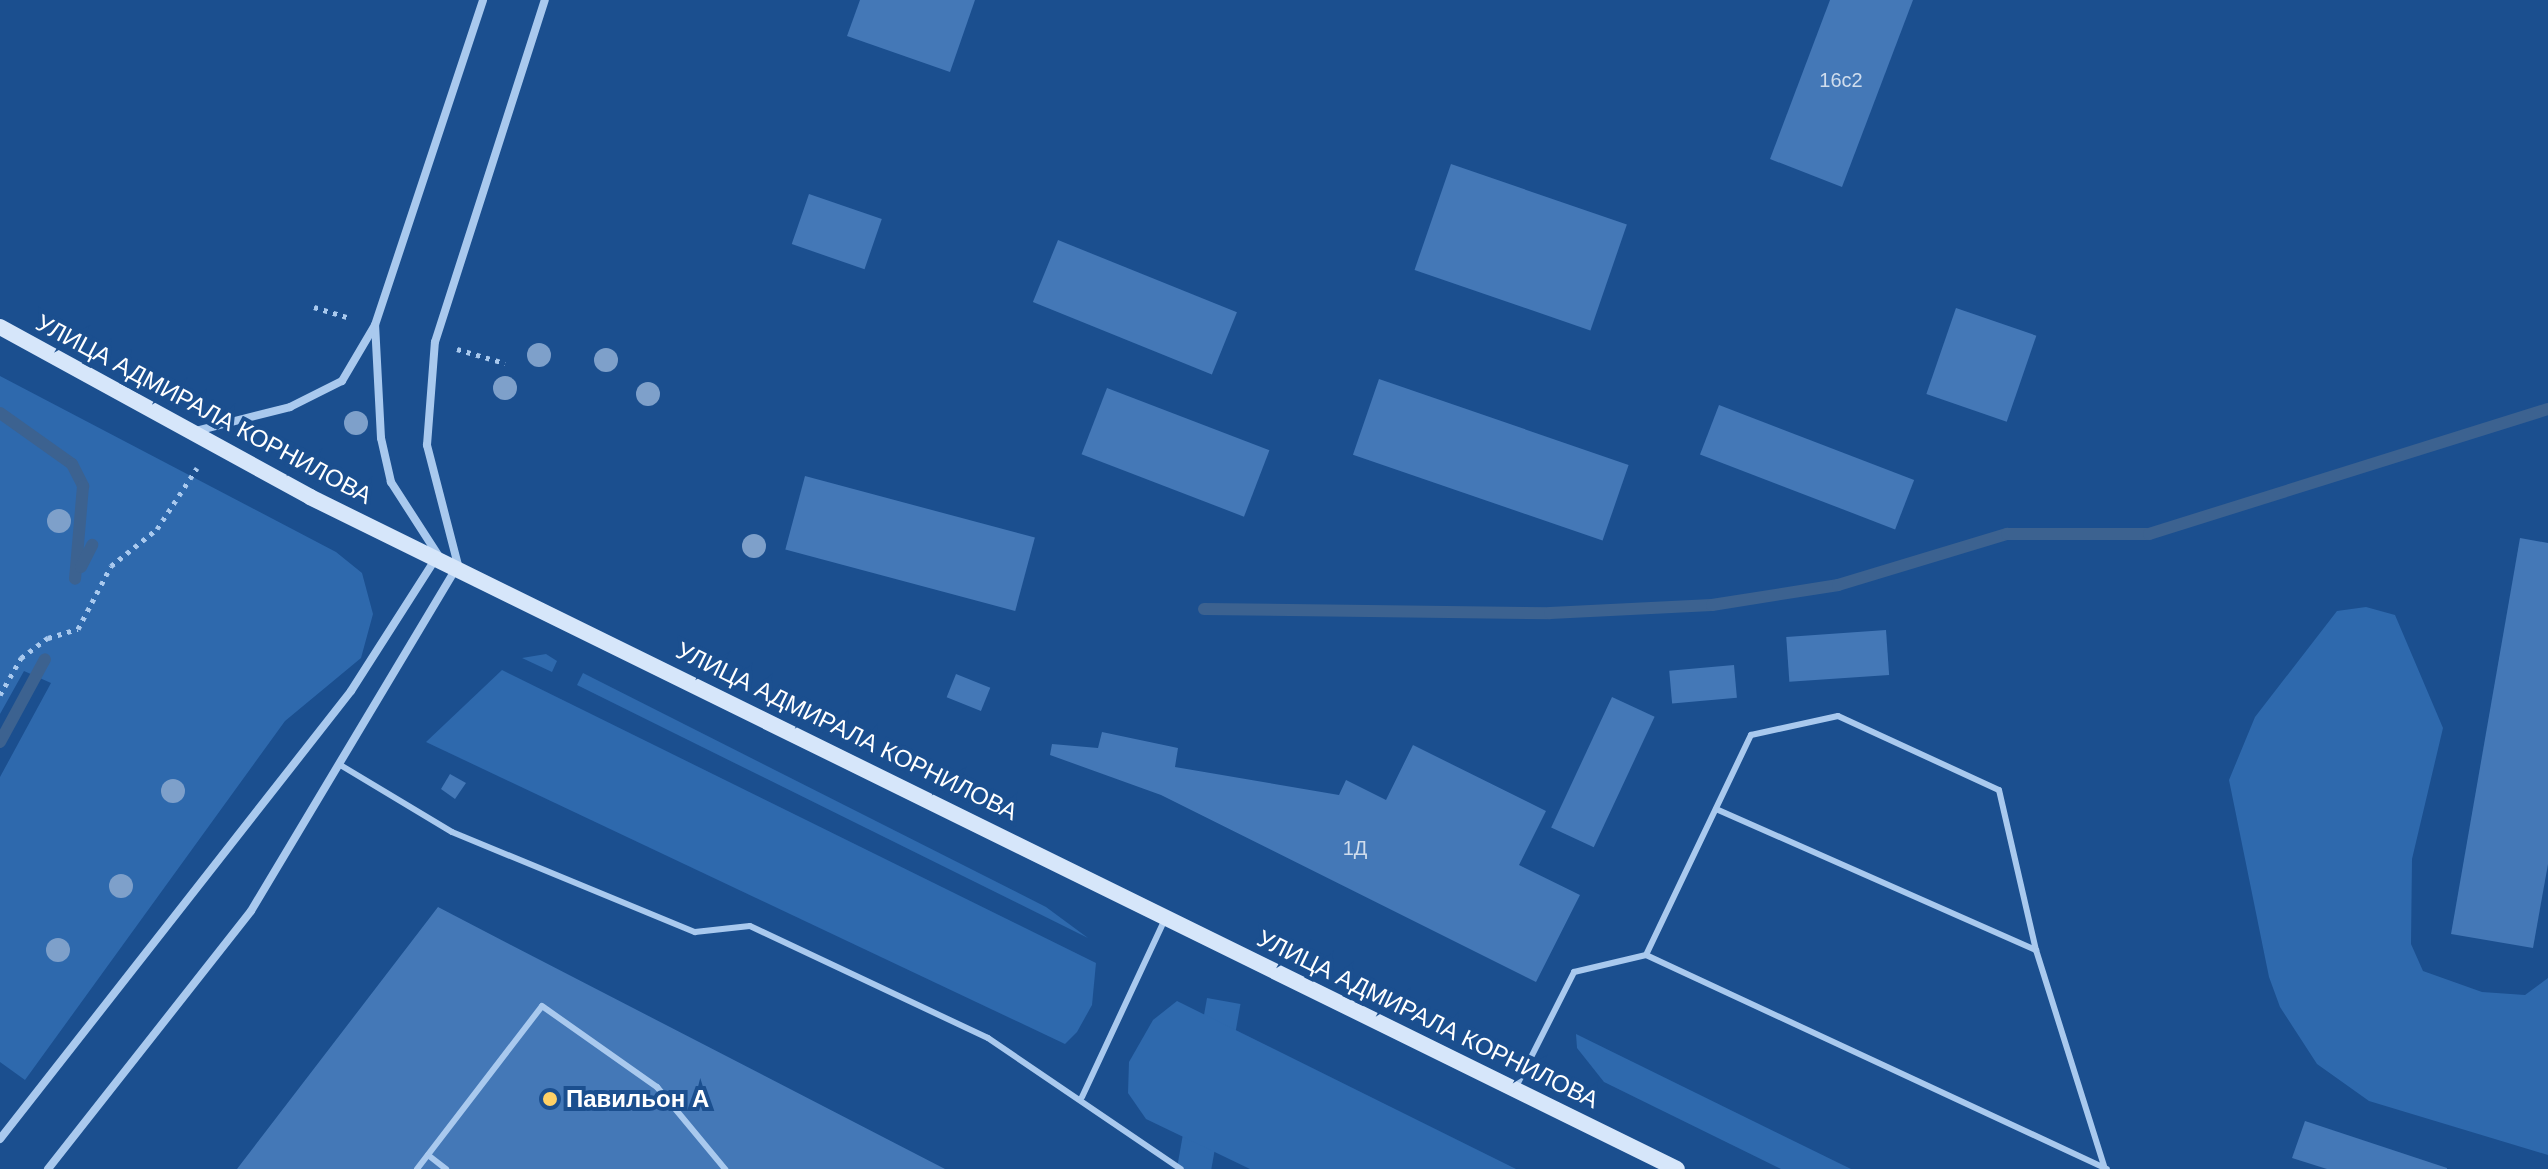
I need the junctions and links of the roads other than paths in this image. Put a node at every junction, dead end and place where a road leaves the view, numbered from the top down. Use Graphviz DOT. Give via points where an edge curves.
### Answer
graph roads {
  1 [pos="483,0"];
  2 [pos="545,0"];
  3 [pos="375,325"];
  4 [pos="0,327"];
  5 [pos="194,431"];
  6 [pos="438,555"];
  7 [pos="458,565"];
  8 [pos="342,766"];
  9 [pos="1716,809"];
  10 [pos="1167,916"];
  11 [pos="2036,950"];
  12 [pos="1646,955"];
  13 [pos="1515,1089"];
  14 [pos="1082,1097"];
  15 [pos="0,1139"];
  16 [pos="428,1155"];
  17 [pos="2106,1167"];
  18 [pos="48,1169"];
  19 [pos="417,1169"];
  20 [pos="446,1169"];
  21 [pos="725,1169"];
  22 [pos="1181,1169"];
  23 [pos="1677,1169"];
  1 -- 3 [label="street"];
  2 -- 7 [label="street" via="435,342 427,445"];
  3 -- 5 [label="street" via="342,381 330,389"];
  3 -- 6 [label="street" via="381,438 391,482"];
  4 -- 5 [label="main road, УЛИЦА АДМИРАЛА КОРНИЛОВА"];
  5 -- 6 [label="main road, УЛИЦА АДМИРАЛА КОРНИЛОВА" via="310,497"];
  6 -- 7 [label="main road, УЛИЦА АДМИРАЛА КОРНИЛОВА"];
  6 -- 15 [label="street" via="351,691"];
  7 -- 8 [label="street"];
  7 -- 10 [label="main road, УЛИЦА АДМИРАЛА КОРНИЛОВА"];
  8 -- 14 [label="lane" via="452,832 695,932 750,926 988,1038"];
  8 -- 18 [label="street" via="251,911"];
  9 -- 11 [label="lane"];
  9 -- 11 [label="lane" via="1751,735 1838,716 1999,790"];
  9 -- 12 [label="lane"];
  10 -- 13 [label="main road, УЛИЦА АДМИРАЛА КОРНИЛОВА"];
  10 -- 14 [label="lane"];
  11 -- 17 [label="lane"];
  12 -- 13 [label="lane" via="1574,972"];
  12 -- 17 [label="lane"];
  13 -- 23 [label="main road, УЛИЦА АДМИРАЛА КОРНИЛОВА"];
  14 -- 22 [label="lane"];
  16 -- 19 [label="lane"];
  16 -- 20 [label="lane"];
  16 -- 21 [label="lane" via="542,1006 657,1087"];
}
